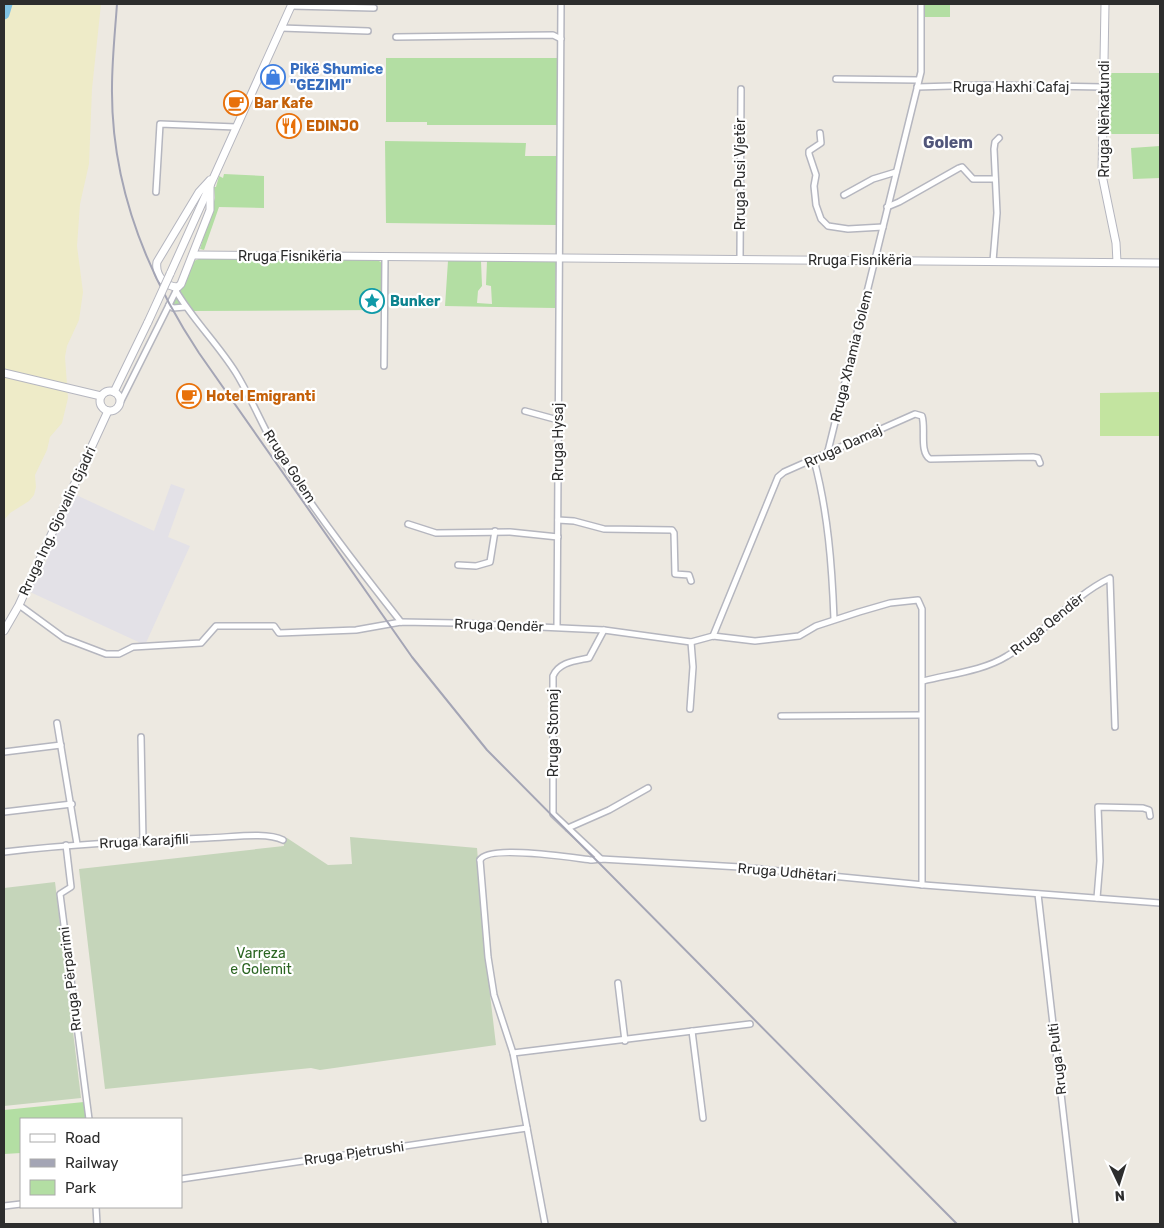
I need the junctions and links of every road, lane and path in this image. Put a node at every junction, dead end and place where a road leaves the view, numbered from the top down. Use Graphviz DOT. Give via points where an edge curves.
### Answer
graph roads {
  1 [pos="561,4"];
  2 [pos="921,4"];
  3 [pos="1105,4"];
  4 [pos="291,5"];
  5 [pos="374,8"];
  6 [pos="281,28"];
  7 [pos="368,31"];
  8 [pos="396,37"];
  9 [pos="561,39"];
  10 [pos="836,79"];
  11 [pos="918,80"];
  12 [pos="917,87"];
  13 [pos="1104,87"];
  14 [pos="741,89"];
  15 [pos="236,128"];
  16 [pos="820,132"];
  17 [pos="999,138"];
  18 [pos="896,172"];
  19 [pos="995,179"];
  20 [pos="210,180"];
  21 [pos="156,192"];
  22 [pos="844,195"];
  23 [pos="887,207"];
  24 [pos="882,227"];
  25 [pos="194,255"];
  26 [pos="385,256"];
  27 [pos="560,258"];
  28 [pos="740,259"];
  29 [pos="874,260"];
  30 [pos="993,261"];
  31 [pos="1117,262"];
  32 [pos="1160,263"];
  33 [pos="177,289"];
  34 [pos="169,305"];
  35 [pos="185,307"];
  36 [pos="384,366"];
  37 [pos="4,373"];
  38 [pos="114,392"];
  39 [pos="101,396"];
  40 [pos="119,405"];
  41 [pos="108,411"];
  42 [pos="525,411"];
  43 [pos="558,420"];
  44 [pos="828,451"];
  45 [pos="814,460"];
  46 [pos="1040,464"];
  47 [pos="558,520"];
  48 [pos="408,524"];
  49 [pos="495,531"];
  50 [pos="558,537"];
  51 [pos="458,565"];
  52 [pos="691,581"];
  53 [pos="19,605"];
  54 [pos="834,619"];
  55 [pos="401,622"];
  56 [pos="557,627"];
  57 [pos="604,630"];
  58 [pos="4,631"];
  59 [pos="713,636"];
  60 [pos="691,642"];
  61 [pos="923,681"];
  62 [pos="690,709"];
  63 [pos="921,715"];
  64 [pos="781,716"];
  65 [pos="57,723"];
  66 [pos="1115,727"];
  67 [pos="141,737"];
  68 [pos="61,744"];
  69 [pos="4,752"];
  70 [pos="648,788"];
  71 [pos="72,804"];
  72 [pos="4,812"];
  73 [pos="1150,816"];
  74 [pos="568,828"];
  75 [pos="283,840"];
  76 [pos="143,841"];
  77 [pos="77,844"];
  78 [pos="66,845"];
  79 [pos="4,852"];
  80 [pos="601,859"];
  81 [pos="922,884"];
  82 [pos="1038,894"];
  83 [pos="1097,898"];
  84 [pos="1160,903"];
  85 [pos="618,983"];
  86 [pos="750,1024"];
  87 [pos="692,1032"];
  88 [pos="625,1041"];
  89 [pos="513,1053"];
  90 [pos="89,1118"];
  91 [pos="703,1118"];
  92 [pos="526,1128"];
  93 [pos="182,1179"];
  94 [pos="20,1204"];
  95 [pos="4,1206"];
  96 [pos="96,1208"];
  97 [pos="98,1224"];
  98 [pos="545,1224"];
  99 [pos="1076,1224"];
  1 -- 9 [label="street"];
  2 -- 11 [label="street, Rruga Xhamia Golem" via="922,63"];
  3 -- 13 [label="street, Rruga Nënkatundi"];
  4 -- 5 [label="street"];
  4 -- 6 [label="street"];
  6 -- 7 [label="street"];
  6 -- 15 [label="street"];
  8 -- 9 [label="street" via="553,35"];
  9 -- 27 [label="street"];
  10 -- 11 [label="street"];
  11 -- 12 [label="street, Rruga Xhamia Golem"];
  12 -- 13 [label="street, Rruga Haxhi Cafaj"];
  12 -- 18 [label="street, Rruga Xhamia Golem"];
  13 -- 31 [label="street, Rruga Nënkatundi" via="1102,175"];
  14 -- 28 [label="street, Rruga Pusi Vjetër"];
  15 -- 20 [label="street"];
  15 -- 21 [label="street" via="160,124"];
  16 -- 24 [label="street" via="821,143 809,154 816,175 814,198 822,219 828,226 839,229"];
  17 -- 19 [label="street" via="994,149"];
  18 -- 22 [label="street" via="873,179"];
  18 -- 23 [label="street, Rruga Xhamia Golem"];
  19 -- 23 [label="street" via="973,179 962,167"];
  19 -- 30 [label="street"];
  20 -- 25 [label="street" via="210,210"];
  20 -- 33 [label="street" via="199,192 157,262 158,273 164,282"];
  20 -- 38 [label="street, bridge"];
  23 -- 24 [label="street, Rruga Xhamia Golem"];
  24 -- 29 [label="street, Rruga Xhamia Golem"];
  25 -- 26 [label="street, Rruga Fisnikëria"];
  25 -- 33 [label="street"];
  26 -- 27 [label="street, Rruga Fisnikëria"];
  26 -- 36 [label="street"];
  27 -- 28 [label="street, Rruga Fisnikëria"];
  27 -- 43 [label="street, Rruga Hysaj"];
  28 -- 29 [label="street, Rruga Fisnikëria"];
  29 -- 30 [label="street, Rruga Fisnikëria"];
  29 -- 44 [label="street, Rruga Xhamia Golem"];
  30 -- 31 [label="street, Rruga Fisnikëria"];
  31 -- 32 [label="street, Rruga Fisnikëria"];
  33 -- 34 [label="street"];
  33 -- 35 [label="street, Rruga Golem"];
  34 -- 35 [label="street"];
  34 -- 40 [label="street"];
  35 -- 55 [label="street, Rruga Golem" via="236,374 282,460"];
  37 -- 39 [label="street"];
  38 -- 39 [label="street" via="105,392"];
  38 -- 40 [label="street" via="118,395"];
  39 -- 41 [label="street" via="102,407"];
  40 -- 41 [label="street"];
  41 -- 53 [label="street, Rruga Ing. Gjovalin Gjadri"];
  42 -- 43 [label="street"];
  43 -- 47 [label="street, Rruga Hysaj"];
  44 -- 45 [label="street, Rruga Damaj"];
  44 -- 46 [label="street, Rruga Damaj" via="915,414 922,416 924,451 930,458 1033,457 1038,458"];
  45 -- 54 [label="street" via="822,491 831,558"];
  45 -- 59 [label="street, Rruga Damaj" via="778,477"];
  47 -- 50 [label="street, Rruga Hysaj"];
  47 -- 52 [label="street" via="604,529 672,530 676,574 689,575"];
  48 -- 49 [label="street" via="436,533"];
  49 -- 50 [label="street"];
  49 -- 51 [label="street" via="490,562 476,566"];
  50 -- 56 [label="street, Rruga Hysaj"];
  53 -- 55 [label="street, Rruga Qendër" via="64,638 112,655 133,647 201,643 216,626 274,626 279,633 313,633"];
  53 -- 58 [label="street, Rruga Ing. Gjovalin Gjadri"];
  54 -- 59 [label="street, Rruga Qendër" via="783,640 755,641"];
  54 -- 61 [label="street, Rruga Qendër" via="890,603 918,600 922,610"];
  55 -- 56 [label="street, Rruga Qendër"];
  56 -- 57 [label="street, Rruga Qendër"];
  57 -- 60 [label="street, Rruga Qendër"];
  57 -- 74 [label="street, Rruga Stomaj" via="589,658 563,665 553,676 554,814"];
  59 -- 60 [label="street, Rruga Qendër"];
  60 -- 62 [label="street"];
  61 -- 63 [label="street, Rruga Qendër"];
  61 -- 66 [label="street, Rruga Qendër" via="1006,657 1076,598 1110,578"];
  63 -- 64 [label="street"];
  63 -- 81 [label="street, Rruga Qendër"];
  65 -- 68 [label="street"];
  67 -- 76 [label="street"];
  68 -- 69 [label="street"];
  68 -- 71 [label="street"];
  70 -- 74 [label="street"];
  71 -- 72 [label="street"];
  71 -- 77 [label="street"];
  73 -- 83 [label="street" via="1149,810 1143,808 1098,807 1100,861"];
  74 -- 80 [label="street, Rruga Stomaj"];
  75 -- 76 [label="street, Rruga Karajfili" via="269,836"];
  76 -- 77 [label="street, Rruga Karajfili"];
  77 -- 78 [label="street, Rruga Karajfili"];
  78 -- 79 [label="street, Rruga Karajfili"];
  78 -- 90 [label="street, Rruga Përparimi" via="71,887 60,894"];
  80 -- 81 [label="street, Rruga Udhëtari" via="740,867"];
  80 -- 89 [label="street, Rruga Udhëtari" via="499,852 487,854 479,860 494,995"];
  81 -- 82 [label="street, Rruga Udhëtari"];
  82 -- 83 [label="street, Rruga Udhëtari"];
  82 -- 99 [label="street, Rruga Pulti"];
  83 -- 84 [label="street, Rruga Udhëtari"];
  85 -- 88 [label="street"];
  86 -- 87 [label="street"];
  87 -- 88 [label="street"];
  87 -- 91 [label="street"];
  88 -- 89 [label="street"];
  89 -- 92 [label="street"];
  92 -- 93 [label="street, Rruga Pjetrushi"];
  92 -- 98 [label="street"];
  94 -- 95 [label="street"];
  96 -- 97 [label="street"];
}
